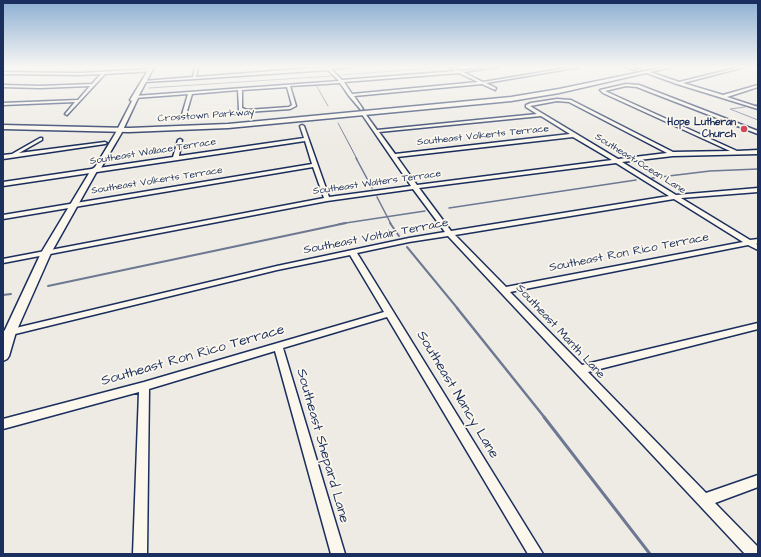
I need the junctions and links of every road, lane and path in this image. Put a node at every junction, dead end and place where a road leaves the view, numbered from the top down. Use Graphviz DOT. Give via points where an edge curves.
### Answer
graph roads {
  1 [pos="85,93"];
  2 [pos="138,93"];
  3 [pos="190,93"];
  4 [pos="240,93"];
  5 [pos="290,93"];
  6 [pos="372,93"];
  7 [pos="524,93"];
  8 [pos="548,93"];
  9 [pos="606,93"];
  10 [pos="656,93"];
  11 [pos="709,93"];
  12 [pos="735,93"];
  13 [pos="350,95"];
  14 [pos="135,97"];
  15 [pos="722,97"];
  16 [pos="77,101"];
  17 [pos="448,103"];
  18 [pos="3,104"];
  19 [pos="758,108"];
  20 [pos="362,111"];
  21 [pos="67,114"];
  22 [pos="540,115"];
  23 [pos="183,118"];
  24 [pos="3,122"];
  25 [pos="302,126"];
  26 [pos="3,127"];
  27 [pos="118,128"];
  28 [pos="376,131"];
  29 [pos="758,133"];
  30 [pos="575,136"];
  31 [pos="40,139"];
  32 [pos="306,139"];
  33 [pos="180,140"];
  34 [pos="105,143"];
  35 [pos="738,152"];
  36 [pos="758,152"];
  37 [pos="673,154"];
  38 [pos="10,156"];
  39 [pos="393,156"];
  40 [pos="3,157"];
  41 [pos="176,157"];
  42 [pos="614,160"];
  43 [pos="315,165"];
  44 [pos="94,170"];
  45 [pos="3,184"];
  46 [pos="415,187"];
  47 [pos="758,190"];
  48 [pos="674,197"];
  49 [pos="328,199"];
  50 [pos="73,205"];
  51 [pos="3,217"];
  52 [pos="450,234"];
  53 [pos="758,241"];
  54 [pos="750,243"];
  55 [pos="758,248"];
  56 [pos="352,252"];
  57 [pos="46,253"];
  58 [pos="3,261"];
  59 [pos="505,290"];
  60 [pos="390,314"];
  61 [pos="758,326"];
  62 [pos="7,333"];
  63 [pos="278,346"];
  64 [pos="3,356"];
  65 [pos="579,370"];
  66 [pos="144,386"];
  67 [pos="3,424"];
  68 [pos="758,481"];
  69 [pos="705,500"];
  70 [pos="140,554"];
  71 [pos="338,554"];
  72 [pos="536,554"];
  73 [pos="755,554"];
  1 -- 16 [label="street"];
  2 -- 14 [label="street"];
  3 -- 14 [label="street"];
  3 -- 23 [label="street"];
  4 -- 5 [label="street" via="240,109 243,110 290,108 294,106"];
  6 -- 13 [label="street"];
  7 -- 17 [label="main road, Crosstown Parkway"];
  8 -- 17 [label="main road, Crosstown Parkway"];
  9 -- 35 [label="street"];
  10 -- 29 [label="street"];
  11 -- 15 [label="street"];
  12 -- 15 [label="street"];
  13 -- 20 [label="street, Southeast Manth Lane"];
  14 -- 27 [label="street"];
  15 -- 19 [label="street"];
  16 -- 18 [label="street"];
  16 -- 21 [label="street"];
  17 -- 20 [label="main road, Crosstown Parkway"];
  20 -- 27 [label="main road, Crosstown Parkway" via="208,127"];
  20 -- 28 [label="street, Southeast Manth Lane"];
  22 -- 28 [label="street"];
  22 -- 30 [label="street, Southeast Ocean Lane"];
  22 -- 37 [label="street, Southeast Ocean Lane" via="527,106 560,100 572,102"];
  24 -- 27 [label="main road, Crosstown Parkway"];
  25 -- 32 [label="street"];
  26 -- 27 [label="main road, Crosstown Parkway"];
  27 -- 34 [label="street"];
  27 -- 44 [label="street" via="98,168"];
  28 -- 39 [label="street, Southeast Manth Lane"];
  30 -- 39 [label="street, Southeast Volkerts Terrace"];
  30 -- 42 [label="street, Southeast Ocean Lane"];
  31 -- 38 [label="street"];
  32 -- 41 [label="street, Southeast Wallace Terrace"];
  32 -- 43 [label="street"];
  33 -- 41 [label="street"];
  34 -- 38 [label="street"];
  34 -- 44 [label="street" via="92,168"];
  35 -- 36 [label="street, Southeast Walters Terrace"];
  35 -- 37 [label="street, Southeast Walters Terrace"];
  37 -- 42 [label="street, Southeast Walters Terrace"];
  38 -- 40 [label="street"];
  39 -- 46 [label="street, Southeast Manth Lane"];
  41 -- 44 [label="street, Southeast Wallace Terrace"];
  42 -- 46 [label="street, Southeast Walters Terrace"];
  42 -- 48 [label="street, Southeast Ocean Lane"];
  43 -- 49 [label="street"];
  43 -- 50 [label="street, Southeast Volkerts Terrace"];
  44 -- 45 [label="street, Southeast Wallace Terrace"];
  44 -- 50 [label="street"];
  46 -- 49 [label="street, Southeast Walters Terrace"];
  46 -- 52 [label="street, Southeast Manth Lane"];
  47 -- 48 [label="street, Southeast Voltair Terrace"];
  48 -- 52 [label="street, Southeast Voltair Terrace"];
  48 -- 54 [label="street, Southeast Ocean Lane"];
  49 -- 57 [label="street, Southeast Walters Terrace"];
  50 -- 51 [label="street, Southeast Volkerts Terrace"];
  50 -- 57 [label="street"];
  52 -- 56 [label="street, Southeast Voltair Terrace"];
  52 -- 59 [label="street, Southeast Manth Lane"];
  53 -- 54 [label="street, Southeast Ron Rico Terrace"];
  54 -- 55 [label="street, Southeast Ocean Lane"];
  54 -- 59 [label="street, Southeast Ron Rico Terrace"];
  56 -- 60 [label="street, Southeast Nancy Lane"];
  56 -- 62 [label="street, Southeast Voltair Terrace"];
  57 -- 58 [label="street, Southeast Walters Terrace"];
  57 -- 62 [label="street"];
  59 -- 65 [label="street, Southeast Manth Lane"];
  60 -- 63 [label="street, Southeast Ron Rico Terrace"];
  60 -- 72 [label="street, Southeast Nancy Lane"];
  61 -- 65 [label="street"];
  62 -- 64 [label="street"];
  63 -- 66 [label="street, Southeast Ron Rico Terrace"];
  63 -- 71 [label="street, Southeast Shepard Lane"];
  65 -- 69 [label="street, Southeast Manth Lane"];
  66 -- 67 [label="street, Southeast Ron Rico Terrace"];
  66 -- 70 [label="street"];
  68 -- 69 [label="street"];
  69 -- 73 [label="street, Southeast Manth Lane"];
}
